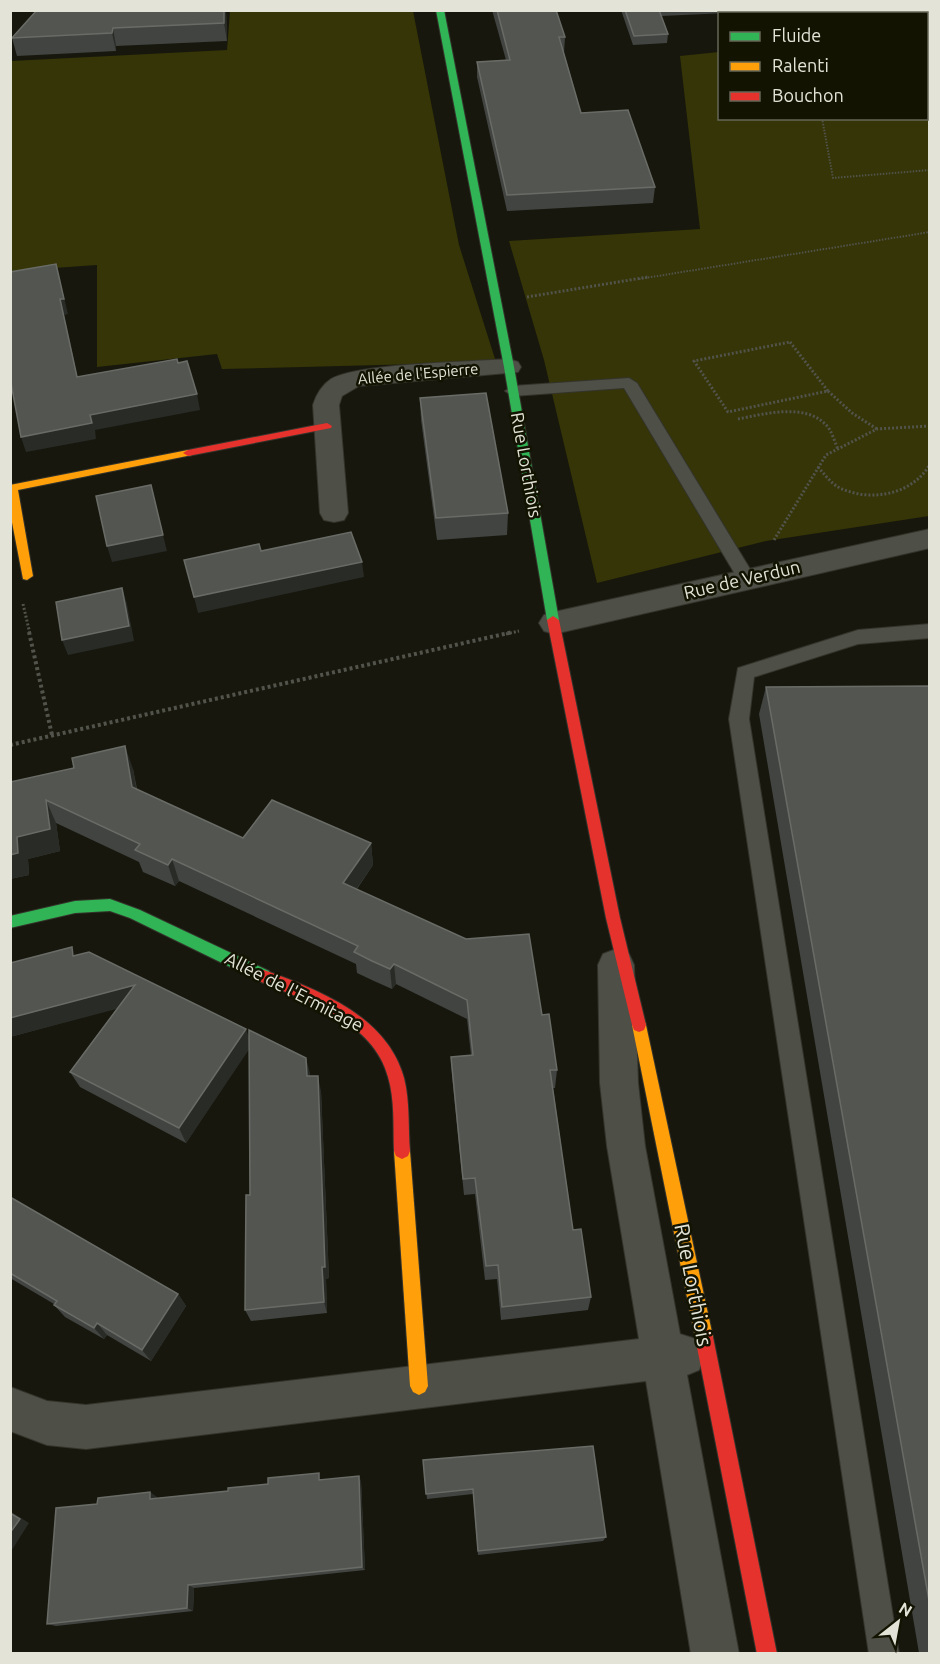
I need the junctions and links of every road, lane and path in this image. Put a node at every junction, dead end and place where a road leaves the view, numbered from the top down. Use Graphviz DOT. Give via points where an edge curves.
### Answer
graph roads {
  1 [pos="440,10"];
  2 [pos="822,120"];
  3 [pos="930,170"];
  4 [pos="930,232"];
  5 [pos="496,301"];
  6 [pos="511,379"];
  7 [pos="828,391"];
  8 [pos="738,419"];
  9 [pos="327,426"];
  10 [pos="930,426"];
  11 [pos="877,429"];
  12 [pos="838,449"];
  13 [pos="930,464"];
  14 [pos="818,467"];
  15 [pos="11,488"];
  16 [pos="334,513"];
  17 [pos="930,538"];
  18 [pos="773,542"];
  19 [pos="27,576"];
  20 [pos="747,579"];
  21 [pos="554,623"];
  22 [pos="930,631"];
  23 [pos="52,735"];
  24 [pos="10,745"];
  25 [pos="613,918"];
  26 [pos="10,922"];
  27 [pos="707,1352"];
  28 [pos="663,1358"];
  29 [pos="419,1386"];
  30 [pos="10,1408"];
  31 [pos="715,1653"];
  32 [pos="767,1653"];
  33 [pos="884,1653"];
  1 -- 5 [label="street, Rue Lorthiois"];
  2 -- 3 [label="path" via="833,178"];
  4 -- 5 [label="path"];
  5 -- 6 [label="street, Rue Lorthiois"];
  6 -- 9 [label="street, Allée de l'Espierre" via="347,381 327,399"];
  6 -- 20 [label="lane" via="629,383"];
  6 -- 21 [label="street, Rue Lorthiois"];
  7 -- 7 [label="path" via="790,342 694,361 728,412"];
  7 -- 11 [label="path"];
  8 -- 12 [label="path" via="774,412 816,418 825,424"];
  9 -- 15 [label="street"];
  9 -- 16 [label="street, Allée de l'Espierre"];
  10 -- 11 [label="path"];
  11 -- 12 [label="path"];
  12 -- 14 [label="path" via="826,455"];
  13 -- 14 [label="path" via="927,472 912,484 869,495 837,486"];
  14 -- 18 [label="path"];
  15 -- 19 [label="street"];
  17 -- 20 [label="street, Rue de Verdun"];
  19 -- 23 [label="path" via="23,601"];
  20 -- 21 [label="street, Rue de Verdun"];
  21 -- 23 [label="path"];
  21 -- 25 [label="street, Rue Lorthiois"];
  22 -- 33 [label="lane" via="858,638 745,673 739,719"];
  23 -- 24 [label="path"];
  25 -- 27 [label="street, Rue Lorthiois" via="651,1074"];
  25 -- 28 [label="street, Rue Lorthiois" via="622,1109"];
  26 -- 29 [label="street, Allée de l'Ermitage" via="75,907 110,905 352,1018 381,1043 396,1076"];
  27 -- 28 [label="street"];
  27 -- 32 [label="street, Rue Lorthiois"];
  28 -- 29 [label="street"];
  28 -- 31 [label="street, Rue Lorthiois"];
  29 -- 30 [label="street" via="86,1427 40,1422"];
}
